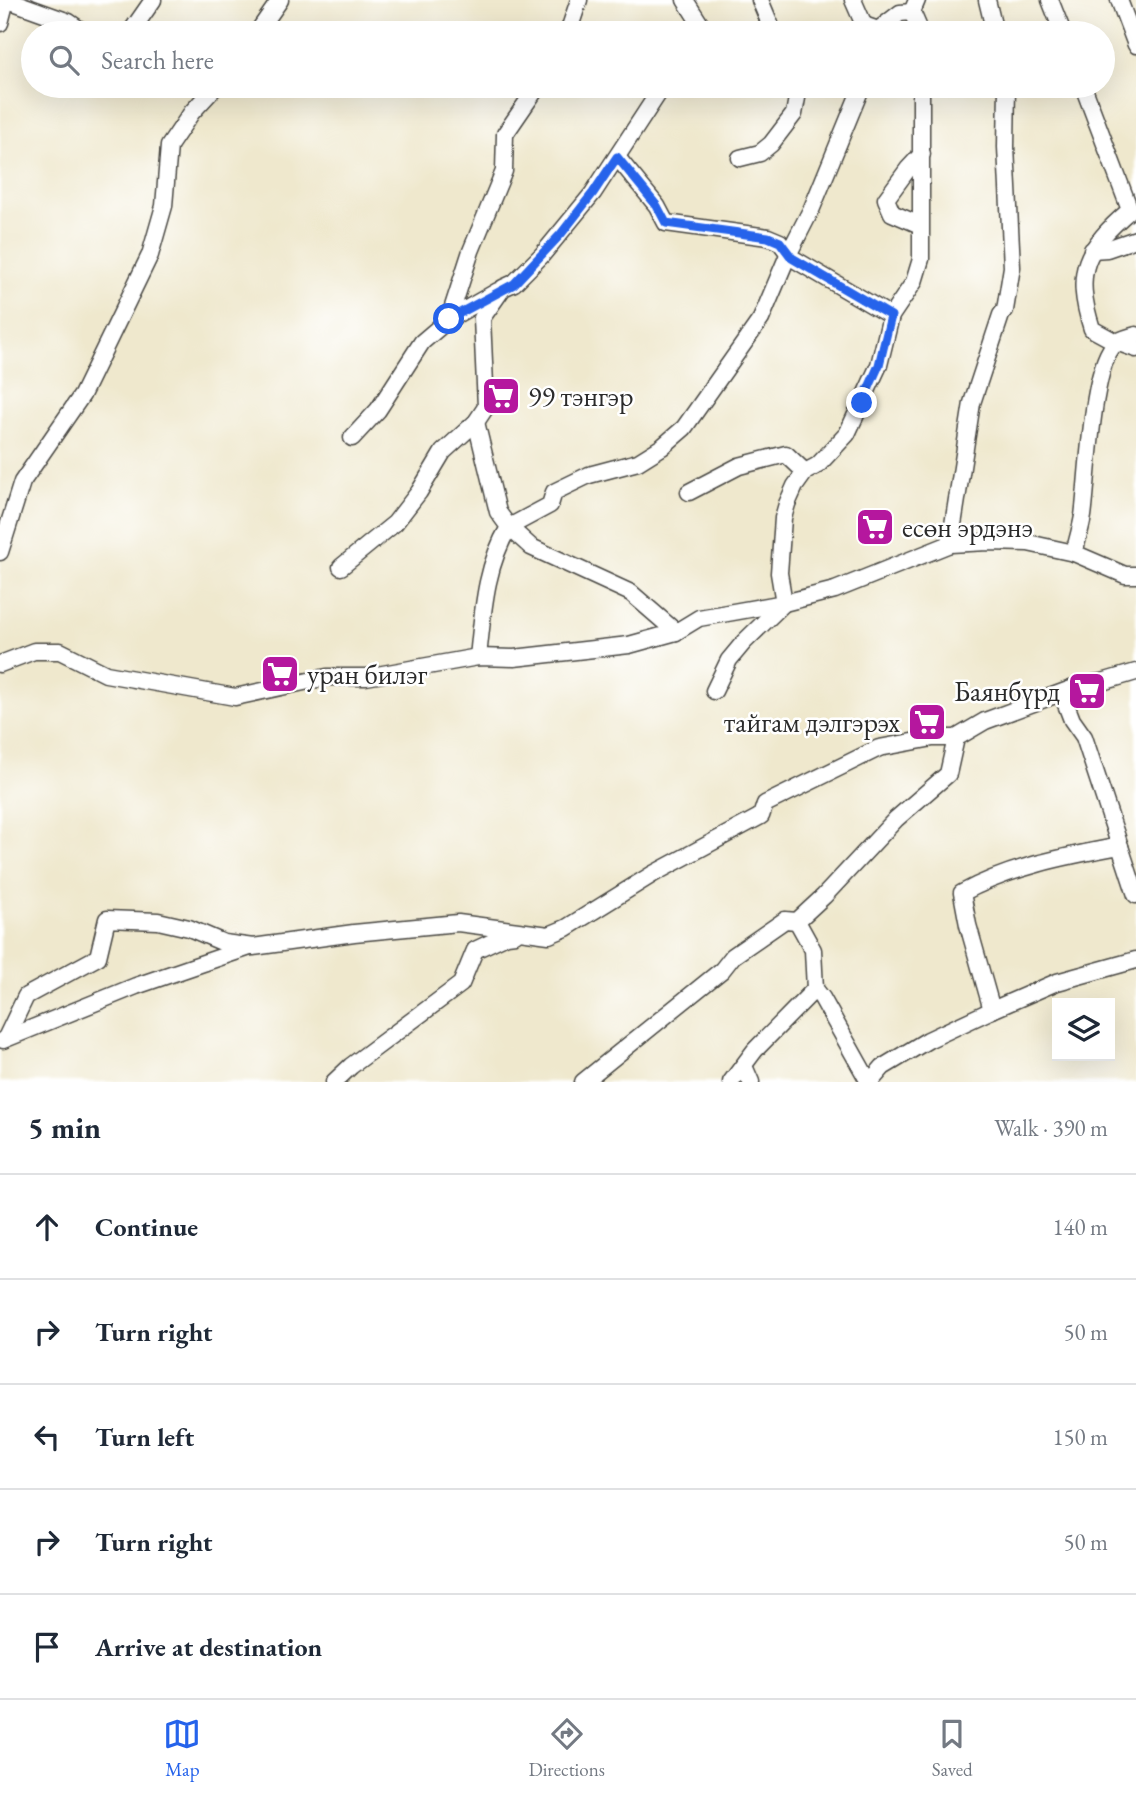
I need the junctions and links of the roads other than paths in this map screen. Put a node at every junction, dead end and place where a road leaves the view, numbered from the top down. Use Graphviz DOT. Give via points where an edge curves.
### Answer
graph roads {
  1 [pos="7,0"];
  2 [pos="153,0"];
  3 [pos="280,0"];
  4 [pos="579,0"];
  5 [pos="685,0"];
  6 [pos="760,0"];
  7 [pos="853,0"];
  8 [pos="987,0"];
  9 [pos="1050,0"];
  10 [pos="1119,0"];
  11 [pos="914,6"];
  12 [pos="66,21"];
  13 [pos="138,21"];
  14 [pos="265,21"];
  15 [pos="572,21"];
  16 [pos="698,21"];
  17 [pos="766,21"];
  18 [pos="862,21"];
  19 [pos="891,21"];
  20 [pos="993,21"];
  21 [pos="1058,21"];
  22 [pos="0,23"];
  23 [pos="1136,45"];
  24 [pos="205,98"];
  25 [pos="530,98"];
  26 [pos="655,98"];
  27 [pos="796,98"];
  28 [pos="857,98"];
  29 [pos="921,98"];
  30 [pos="1007,98"];
  31 [pos="1088,98"];
  32 [pos="922,154"];
  33 [pos="617,157"];
  34 [pos="740,158"];
  35 [pos="1133,211"];
  36 [pos="920,225"];
  37 [pos="1136,239"];
  38 [pos="1093,250"];
  39 [pos="788,255"];
  40 [pos="503,288"];
  41 [pos="891,316"];
  42 [pos="449,319"];
  43 [pos="1136,335"];
  44 [pos="1116,342"];
  45 [pos="1136,349"];
  46 [pos="476,422"];
  47 [pos="352,438"];
  48 [pos="805,472"];
  49 [pos="689,492"];
  50 [pos="509,527"];
  51 [pos="950,544"];
  52 [pos="0,552"];
  53 [pos="1074,553"];
  54 [pos="341,567"];
  55 [pos="1136,575"];
  56 [pos="784,603"];
  57 [pos="676,632"];
  58 [pos="478,657"];
  59 [pos="0,664"];
  60 [pos="1136,671"];
  61 [pos="714,691"];
  62 [pos="1062,694"];
  63 [pos="956,738"];
  64 [pos="1120,846"];
  65 [pos="1136,895"];
  66 [pos="797,921"];
  67 [pos="521,933"];
  68 [pos="253,947"];
  69 [pos="1136,960"];
  70 [pos="814,989"];
  71 [pos="992,1010"];
  72 [pos="3,1040"];
  73 [pos="744,1066"];
  74 [pos="334,1082"];
  75 [pos="583,1082"];
  76 [pos="731,1082"];
  77 [pos="751,1082"];
  78 [pos="870,1082"];
  1 -- 12 [label="street"];
  1 -- 22 [label="street"];
  2 -- 13 [label="street"];
  3 -- 14 [label="street"];
  4 -- 15 [label="street"];
  5 -- 16 [label="street"];
  6 -- 17 [label="street"];
  7 -- 18 [label="street"];
  8 -- 20 [label="street"];
  9 -- 21 [label="street"];
  10 -- 23 [label="street"];
  11 -- 19 [label="street"];
  24 -- 52 [label="street" via="169,146 164,206 150,256 82,395 22,482"];
  25 -- 42 [label="street" via="505,134 504,171"];
  26 -- 33 [label="street"];
  27 -- 34 [label="street" via="794,114 771,144 760,153"];
  28 -- 39 [label="street"];
  29 -- 32 [label="street"];
  30 -- 51 [label="street" via="1012,267 1004,310 972,403"];
  31 -- 35 [label="street"];
  32 -- 36 [label="street"];
  32 -- 36 [label="street" via="886,200 892,213"];
  33 -- 39 [label="street" via="666,223 768,237 780,242"];
  33 -- 40 [label="street" via="561,234 514,284"];
  35 -- 38 [label="street" via="1108,229"];
  36 -- 41 [label="street" via="921,259 914,282"];
  37 -- 38 [label="street"];
  38 -- 44 [label="street" via="1084,278 1086,311 1092,329"];
  39 -- 41 [label="street"];
  39 -- 50 [label="street" via="761,319 684,428 638,462 589,475 554,492 550,505"];
  40 -- 42 [label="street"];
  40 -- 46 [label="street" via="482,318 486,407"];
  41 -- 48 [label="street" via="879,365 847,434 818,465"];
  42 -- 47 [label="street" via="422,342 378,410"];
  43 -- 44 [label="street"];
  44 -- 45 [label="street"];
  44 -- 53 [label="street" via="1100,372 1083,518"];
  46 -- 50 [label="street" via="498,512"];
  46 -- 54 [label="street" via="443,452 395,523"];
  48 -- 49 [label="street" via="786,454 739,466"];
  48 -- 56 [label="street" via="783,518 779,573"];
  50 -- 57 [label="street" via="531,547 631,593"];
  50 -- 58 [label="street" via="499,544 485,594"];
  51 -- 53 [label="street" via="1028,543"];
  51 -- 56 [label="street" via="835,590"];
  53 -- 55 [label="street" via="1125,575"];
  56 -- 57 [label="street" via="699,618"];
  56 -- 61 [label="street" via="729,660"];
  57 -- 58 [label="street" via="629,645 514,658"];
  58 -- 59 [label="street" via="366,677 327,677 235,697 106,674 60,651 34,651"];
  60 -- 62 [label="street" via="1082,684"];
  62 -- 63 [label="street" via="985,721"];
  62 -- 64 [label="street" via="1084,737"];
  63 -- 66 [label="street" via="948,774 896,818"];
  63 -- 67 [label="street" via="879,748 765,804 761,816 566,928 549,936"];
  64 -- 65 [label="street"];
  64 -- 71 [label="street" via="1065,856 962,893"];
  66 -- 70 [label="street" via="813,950"];
  66 -- 75 [label="street" via="785,920 733,956 722,970"];
  67 -- 68 [label="street" via="458,923"];
  67 -- 74 [label="street" via="475,950 461,984"];
  68 -- 72 [label="street" via="136,986"];
  68 -- 72 [label="street" via="225,943 158,921 107,919 98,957 26,996"];
  69 -- 71 [label="street" via="1057,982"];
  70 -- 73 [label="street"];
  70 -- 78 [label="street"];
  71 -- 78 [label="street" via="928,1040 883,1067"];
  73 -- 76 [label="street"];
  73 -- 77 [label="street"];
}
